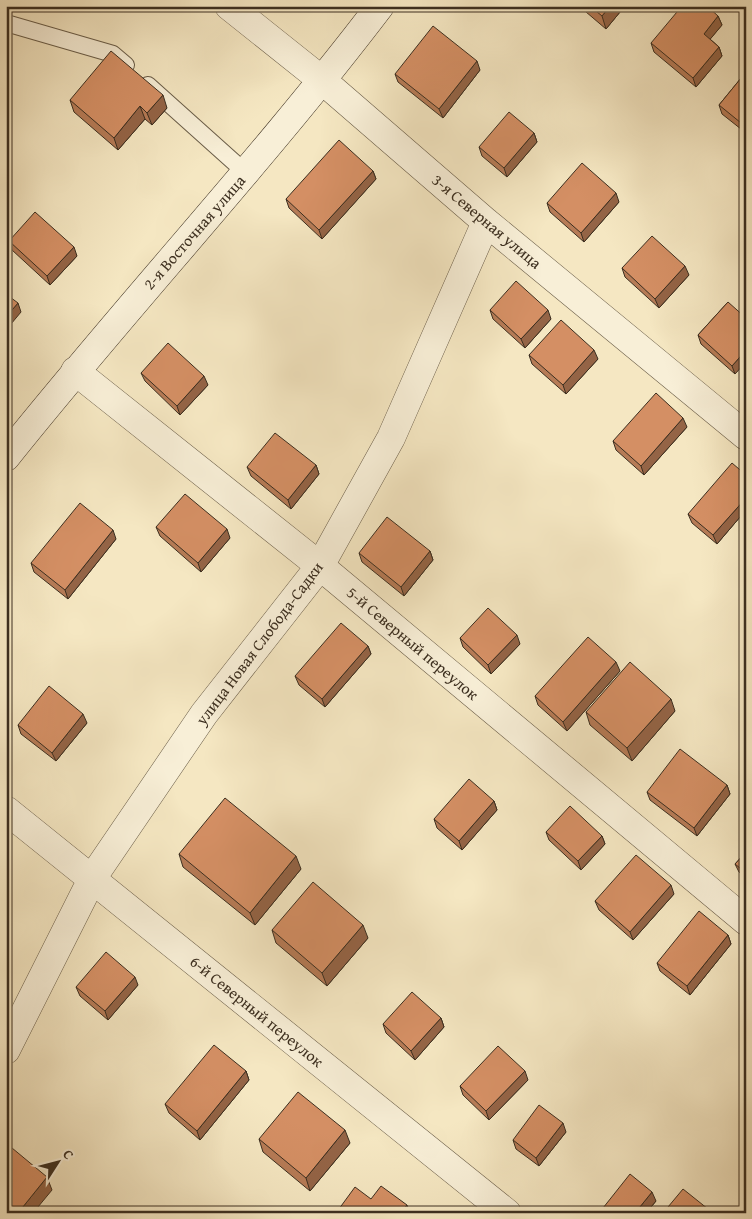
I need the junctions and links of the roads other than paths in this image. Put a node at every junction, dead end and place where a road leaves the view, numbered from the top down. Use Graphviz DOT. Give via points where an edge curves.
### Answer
graph roads {
  1 [pos="229,6"];
  2 [pos="380,6"];
  3 [pos="6,23"];
  4 [pos="323,81"];
  5 [pos="245,172"];
  6 [pos="486,222"];
  7 [pos="75,371"];
  8 [pos="746,436"];
  9 [pos="6,457"];
  10 [pos="320,566"];
  11 [pos="6,810"];
  12 [pos="93,878"];
  13 [pos="746,921"];
  14 [pos="6,1050"];
  15 [pos="507,1213"];
  1 -- 4 [label="street, 3-я Северная улица"];
  2 -- 4 [label="street, 2-я Восточная улица"];
  3 -- 5 [label="lane" via="113,54"];
  4 -- 5 [label="street, 2-я Восточная улица"];
  4 -- 6 [label="street, 3-я Северная улица"];
  5 -- 7 [label="street, 2-я Восточная улица"];
  6 -- 8 [label="street, 3-я Северная улица"];
  6 -- 10 [label="street, улица Новая Слобода-Садки" via="391,438"];
  7 -- 9 [label="street, 2-я Восточная улица"];
  7 -- 10 [label="street, 5-й Северный переулок"];
  10 -- 12 [label="street, улица Новая Слобода-Садки" via="204,714"];
  10 -- 13 [label="street, 5-й Северный переулок"];
  11 -- 12 [label="street, 6-й Северный переулок"];
  12 -- 14 [label="street, улица Новая Слобода-Садки"];
  12 -- 15 [label="street, 6-й Северный переулок"];
}
